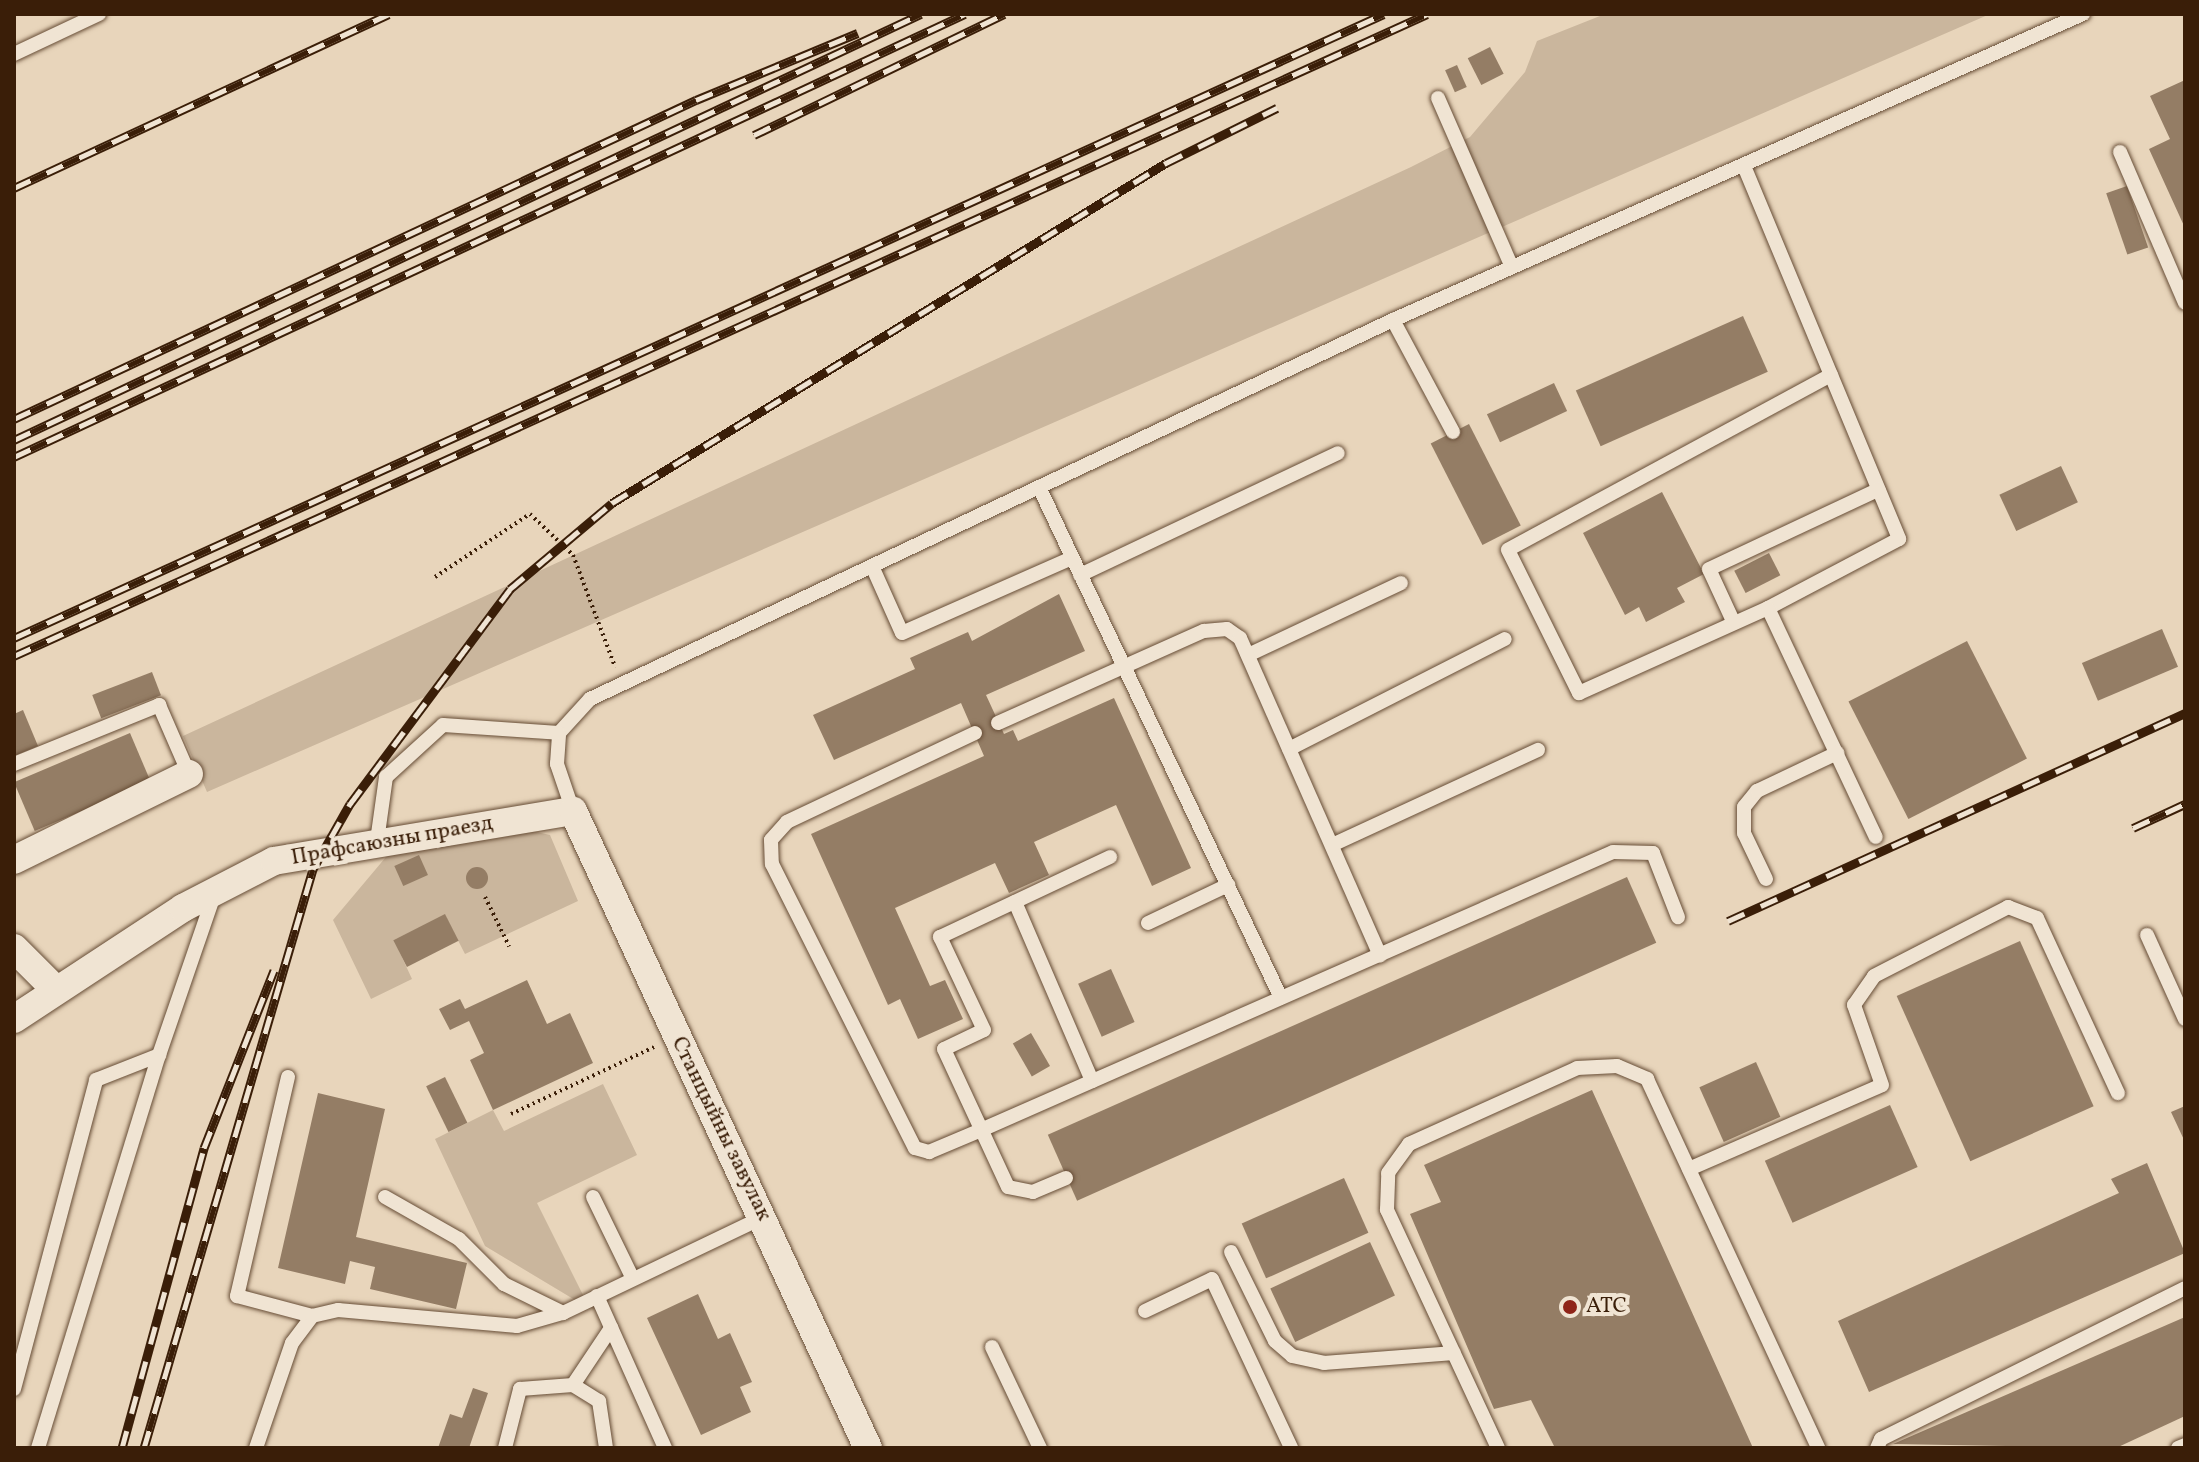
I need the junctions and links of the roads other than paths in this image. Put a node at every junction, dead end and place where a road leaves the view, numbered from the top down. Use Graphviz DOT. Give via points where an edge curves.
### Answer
graph roads {
  1 [pos="99,14"];
  2 [pos="2083,14"];
  3 [pos="14,54"];
  4 [pos="1438,98"];
  5 [pos="2120,152"];
  6 [pos="1744,166"];
  7 [pos="1512,267"];
  8 [pos="2185,303"];
  9 [pos="1393,320"];
  10 [pos="1831,375"];
  11 [pos="1453,432"];
  12 [pos="1338,453"];
  13 [pos="1039,487"];
  14 [pos="1878,490"];
  15 [pos="1072,558"];
  16 [pos="872,566"];
  17 [pos="1080,575"];
  18 [pos="1401,583"];
  19 [pos="1768,608"];
  20 [pos="1733,621"];
  21 [pos="1505,639"];
  22 [pos="1248,655"];
  23 [pos="1122,665"];
  24 [pos="998,723"];
  25 [pos="559,733"];
  26 [pos="975,733"];
  27 [pos="1289,749"];
  28 [pos="1538,750"];
  29 [pos="1837,753"];
  30 [pos="14,764"];
  31 [pos="189,774"];
  32 [pos="573,811"];
  33 [pos="1876,837"];
  34 [pos="377,841"];
  35 [pos="1332,845"];
  36 [pos="1110,857"];
  37 [pos="14,860"];
  38 [pos="1766,879"];
  39 [pos="1228,885"];
  40 [pos="215,891"];
  41 [pos="1015,902"];
  42 [pos="1678,917"];
  43 [pos="1148,923"];
  44 [pos="2147,935"];
  45 [pos="14,948"];
  46 [pos="1380,955"];
  47 [pos="55,989"];
  48 [pos="1281,998"];
  49 [pos="14,1019"];
  50 [pos="2185,1019"];
  51 [pos="159,1055"];
  52 [pos="288,1077"];
  53 [pos="1092,1081"];
  54 [pos="2118,1093"];
  55 [pos="981,1130"];
  56 [pos="1689,1169"];
  57 [pos="1066,1178"];
  58 [pos="385,1197"];
  59 [pos="593,1197"];
  60 [pos="763,1217"];
  61 [pos="1231,1252"];
  62 [pos="633,1279"];
  63 [pos="2185,1288"];
  64 [pos="597,1296"];
  65 [pos="1145,1311"];
  66 [pos="563,1313"];
  67 [pos="312,1316"];
  68 [pos="611,1328"];
  69 [pos="992,1347"];
  70 [pos="1454,1353"];
  71 [pos="573,1385"];
  72 [pos="14,1389"];
  73 [pos="2185,1445"];
  74 [pos="38,1448"];
  75 [pos="256,1448"];
  76 [pos="505,1448"];
  77 [pos="606,1448"];
  78 [pos="665,1448"];
  79 [pos="868,1448"];
  80 [pos="1040,1448"];
  81 [pos="1291,1448"];
  82 [pos="1498,1448"];
  83 [pos="1818,1448"];
  84 [pos="1877,1448"];
  85 [pos="2178,1448"];
  1 -- 3 [label="lane"];
  2 -- 6 [label="lane"];
  4 -- 7 [label="lane"];
  5 -- 8 [label="lane"];
  6 -- 7 [label="lane"];
  6 -- 10 [label="lane"];
  7 -- 9 [label="lane"];
  9 -- 11 [label="lane"];
  9 -- 13 [label="lane"];
  10 -- 14 [label="lane"];
  10 -- 20 [label="lane" via="1504,543 1579,693"];
  12 -- 17 [label="lane"];
  13 -- 15 [label="lane"];
  13 -- 16 [label="lane"];
  14 -- 19 [label="lane" via="1899,539"];
  14 -- 20 [label="lane" via="1709,569"];
  15 -- 16 [label="lane" via="902,633"];
  15 -- 17 [label="lane"];
  16 -- 25 [label="lane" via="590,699"];
  17 -- 23 [label="lane"];
  18 -- 22 [label="lane"];
  19 -- 20 [label="lane"];
  19 -- 29 [label="lane"];
  21 -- 27 [label="lane"];
  22 -- 23 [label="lane" via="1227,629 1204,631"];
  22 -- 27 [label="lane"];
  23 -- 24 [label="lane"];
  23 -- 39 [label="lane"];
  25 -- 32 [label="lane" via="557,764"];
  25 -- 34 [label="lane" via="443,725 386,777"];
  26 -- 55 [label="lane" via="787,822 771,840 772,864 903,1135 929,1152"];
  27 -- 35 [label="lane"];
  28 -- 35 [label="lane"];
  29 -- 33 [label="lane"];
  29 -- 38 [label="lane" via="1757,791 1744,807 1744,833"];
  30 -- 31 [label="lane" via="159,705"];
  31 -- 37 [label="street"];
  32 -- 34 [label="street, Прафсаюзны праезд"];
  32 -- 60 [label="street, Станцыйны завулак"];
  34 -- 40 [label="street, Прафсаюзны праезд" via="274,861"];
  35 -- 46 [label="lane"];
  36 -- 41 [label="lane"];
  39 -- 43 [label="lane"];
  39 -- 48 [label="lane"];
  40 -- 47 [label="street, Прафсаюзны праезд"];
  40 -- 51 [label="lane"];
  41 -- 53 [label="lane"];
  41 -- 55 [label="lane" via="940,937 984,1030 944,1049"];
  42 -- 46 [label="lane" via="1653,853 1632,849"];
  44 -- 50 [label="lane"];
  45 -- 47 [label="street"];
  46 -- 48 [label="lane"];
  47 -- 49 [label="street, Прафсаюзны праезд"];
  48 -- 53 [label="lane"];
  51 -- 72 [label="lane" via="96,1080"];
  51 -- 74 [label="lane"];
  52 -- 67 [label="lane" via="237,1296"];
  53 -- 55 [label="lane"];
  54 -- 56 [label="lane" via="2037,918 2008,907 1874,976 1854,1005 1882,1085"];
  55 -- 57 [label="lane" via="1008,1187 1033,1192"];
  56 -- 70 [label="lane" via="1647,1079 1617,1066 1577,1068 1409,1144 1388,1173 1387,1210"];
  56 -- 83 [label="lane"];
  58 -- 66 [label="lane" via="459,1239 504,1284"];
  59 -- 62 [label="lane"];
  60 -- 62 [label="lane"];
  60 -- 79 [label="street, Станцыйны завулак"];
  61 -- 70 [label="lane" via="1275,1341 1292,1356 1324,1363"];
  62 -- 64 [label="lane"];
  63 -- 84 [label="lane" via="1881,1439"];
  64 -- 66 [label="lane"];
  64 -- 68 [label="lane"];
  65 -- 81 [label="lane" via="1212,1279"];
  66 -- 67 [label="lane" via="517,1326 338,1310"];
  67 -- 75 [label="lane" via="292,1343"];
  68 -- 71 [label="lane"];
  68 -- 78 [label="lane"];
  69 -- 80 [label="lane"];
  70 -- 82 [label="lane"];
  71 -- 76 [label="lane" via="520,1389"];
  71 -- 77 [label="lane" via="599,1401"];
  73 -- 85 [label="lane"];
}
